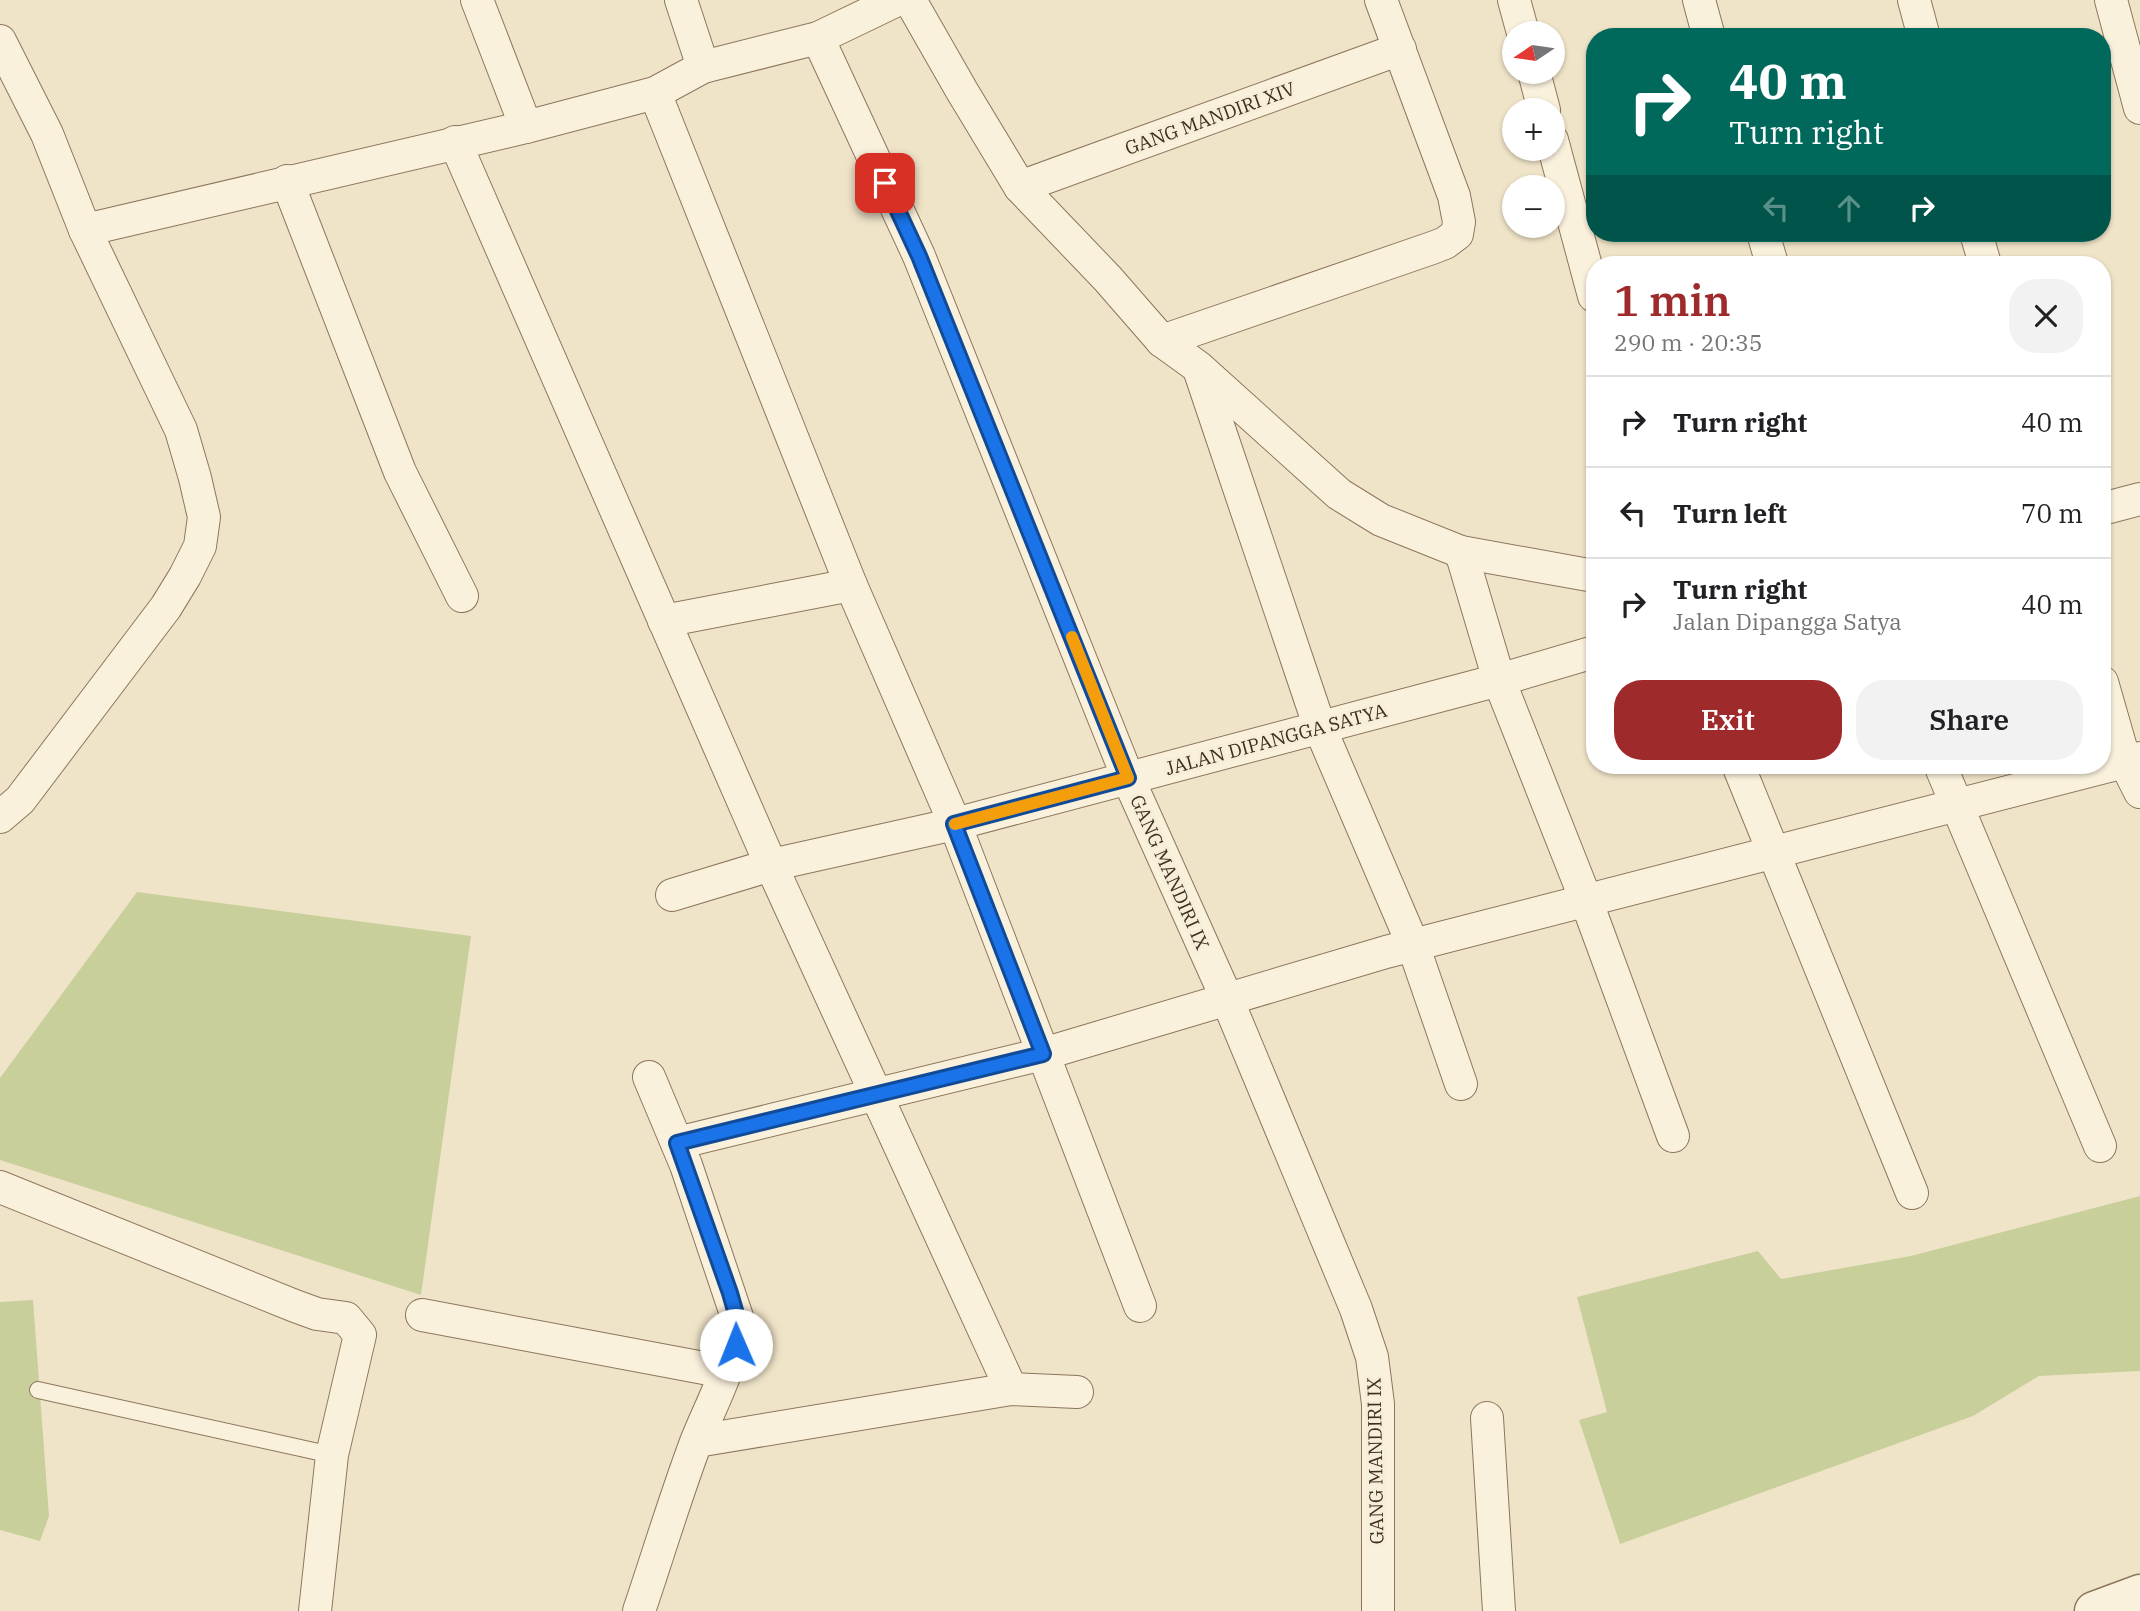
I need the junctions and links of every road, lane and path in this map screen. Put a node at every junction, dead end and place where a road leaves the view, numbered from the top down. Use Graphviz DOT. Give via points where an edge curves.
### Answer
graph roads {
  1 [pos="477,0"];
  2 [pos="681,0"];
  3 [pos="897,0"];
  4 [pos="910,0"];
  5 [pos="1381,0"];
  6 [pos="1514,0"];
  7 [pos="1699,0"];
  8 [pos="1914,0"];
  9 [pos="2111,0"];
  10 [pos="1520,21"];
  11 [pos="1707,28"];
  12 [pos="1922,28"];
  13 [pos="818,38"];
  14 [pos="0,41"];
  15 [pos="1400,49"];
  16 [pos="703,67"];
  17 [pos="655,93"];
  18 [pos="2140,108"];
  19 [pos="526,127"];
  20 [pos="455,142"];
  21 [pos="1558,161"];
  22 [pos="287,181"];
  23 [pos="1020,187"];
  24 [pos="85,230"];
  25 [pos="1586,266"];
  26 [pos="1161,341"];
  27 [pos="1198,367"];
  28 [pos="2140,499"];
  29 [pos="2111,507"];
  30 [pos="1461,552"];
  31 [pos="1586,575"];
  32 [pos="851,584"];
  33 [pos="462,596"];
  34 [pos="664,621"];
  35 [pos="1586,654"];
  36 [pos="1499,680"];
  37 [pos="2111,705"];
  38 [pos="1320,728"];
  39 [pos="2133,760"];
  40 [pos="2111,766"];
  41 [pos="1741,774"];
  42 [pos="1944,774"];
  43 [pos="2078,774"];
  44 [pos="1128,778"];
  45 [pos="2140,792"];
  46 [pos="1957,805"];
  47 [pos="0,817"];
  48 [pos="954,824"];
  49 [pos="1772,853"];
  50 [pos="771,865"];
  51 [pos="672,895"];
  52 [pos="1586,900"];
  53 [pos="1413,945"];
  54 [pos="1227,999"];
  55 [pos="1043,1054"];
  56 [pos="649,1077"];
  57 [pos="1461,1084"];
  58 [pos="876,1096"];
  59 [pos="1673,1136"];
  60 [pos="677,1143"];
  61 [pos="2100,1146"];
  62 [pos="0,1187"];
  63 [pos="1912,1193"];
  64 [pos="1140,1306"];
  65 [pos="422,1315"];
  66 [pos="725,1372"];
  67 [pos="38,1390"];
  68 [pos="1010,1390"];
  69 [pos="1077,1392"];
  70 [pos="1487,1418"];
  71 [pos="697,1441"];
  72 [pos="332,1455"];
  73 [pos="2140,1594"];
  74 [pos="2098,1610"];
  75 [pos="315,1611"];
  76 [pos="639,1611"];
  77 [pos="1378,1611"];
  78 [pos="1499,1611"];
  1 -- 19 [label="street"];
  2 -- 16 [label="street"];
  3 -- 13 [label="street"];
  4 -- 23 [label="street"];
  5 -- 15 [label="street"];
  6 -- 10 [label="street"];
  7 -- 11 [label="street"];
  8 -- 12 [label="street"];
  9 -- 18 [label="street"];
  13 -- 16 [label="street"];
  13 -- 44 [label="street, GANG MANDIRI IX" via="919,256"];
  14 -- 24 [label="street" via="47,134"];
  15 -- 23 [label="street, GANG MANDIRI XIV"];
  15 -- 26 [label="street" via="1454,196 1457,234 1432,248"];
  16 -- 17 [label="street"];
  17 -- 19 [label="street"];
  17 -- 32 [label="street"];
  19 -- 20 [label="street"];
  20 -- 22 [label="street"];
  20 -- 34 [label="street"];
  21 -- 25 [label="street"];
  22 -- 24 [label="street"];
  22 -- 33 [label="street" via="400,472"];
  23 -- 26 [label="street"];
  24 -- 47 [label="street" via="181,430 204,517 200,546 166,607 20,800"];
  26 -- 27 [label="street"];
  27 -- 30 [label="street" via="1339,494 1381,520"];
  27 -- 38 [label="street"];
  28 -- 29 [label="street"];
  30 -- 31 [label="street"];
  30 -- 36 [label="street"];
  32 -- 34 [label="street"];
  32 -- 48 [label="street"];
  34 -- 50 [label="street"];
  35 -- 36 [label="street, JALAN DIPANGGA SATYA"];
  36 -- 38 [label="street, JALAN DIPANGGA SATYA"];
  36 -- 52 [label="street"];
  37 -- 39 [label="street"];
  38 -- 44 [label="street, JALAN DIPANGGA SATYA"];
  38 -- 53 [label="street"];
  39 -- 40 [label="street"];
  39 -- 45 [label="street"];
  41 -- 49 [label="street"];
  42 -- 46 [label="street"];
  43 -- 46 [label="street"];
  44 -- 48 [label="street, JALAN DIPANGGA SATYA"];
  44 -- 54 [label="street, GANG MANDIRI IX"];
  46 -- 49 [label="street"];
  46 -- 61 [label="street"];
  48 -- 50 [label="street, JALAN DIPANGGA SATYA"];
  48 -- 55 [label="street"];
  49 -- 52 [label="street"];
  49 -- 63 [label="street"];
  50 -- 51 [label="street, JALAN DIPANGGA SATYA"];
  50 -- 58 [label="street"];
  52 -- 53 [label="street"];
  52 -- 59 [label="street"];
  53 -- 54 [label="street"];
  53 -- 57 [label="street"];
  54 -- 55 [label="street"];
  54 -- 77 [label="street, GANG MANDIRI IX" via="1356,1309 1371,1357 1378,1404"];
  55 -- 58 [label="street"];
  55 -- 64 [label="street"];
  56 -- 60 [label="street"];
  58 -- 60 [label="street"];
  58 -- 68 [label="street"];
  60 -- 66 [label="street" via="738,1321 736,1345"];
  62 -- 72 [label="street" via="295,1306 346,1318 360,1335"];
  65 -- 66 [label="street"];
  66 -- 71 [label="street"];
  67 -- 72 [label="lane"];
  68 -- 69 [label="street"];
  68 -- 71 [label="street"];
  70 -- 78 [label="street"];
  71 -- 76 [label="street"];
  72 -- 75 [label="street"];
  73 -- 74 [label="street"];
}
